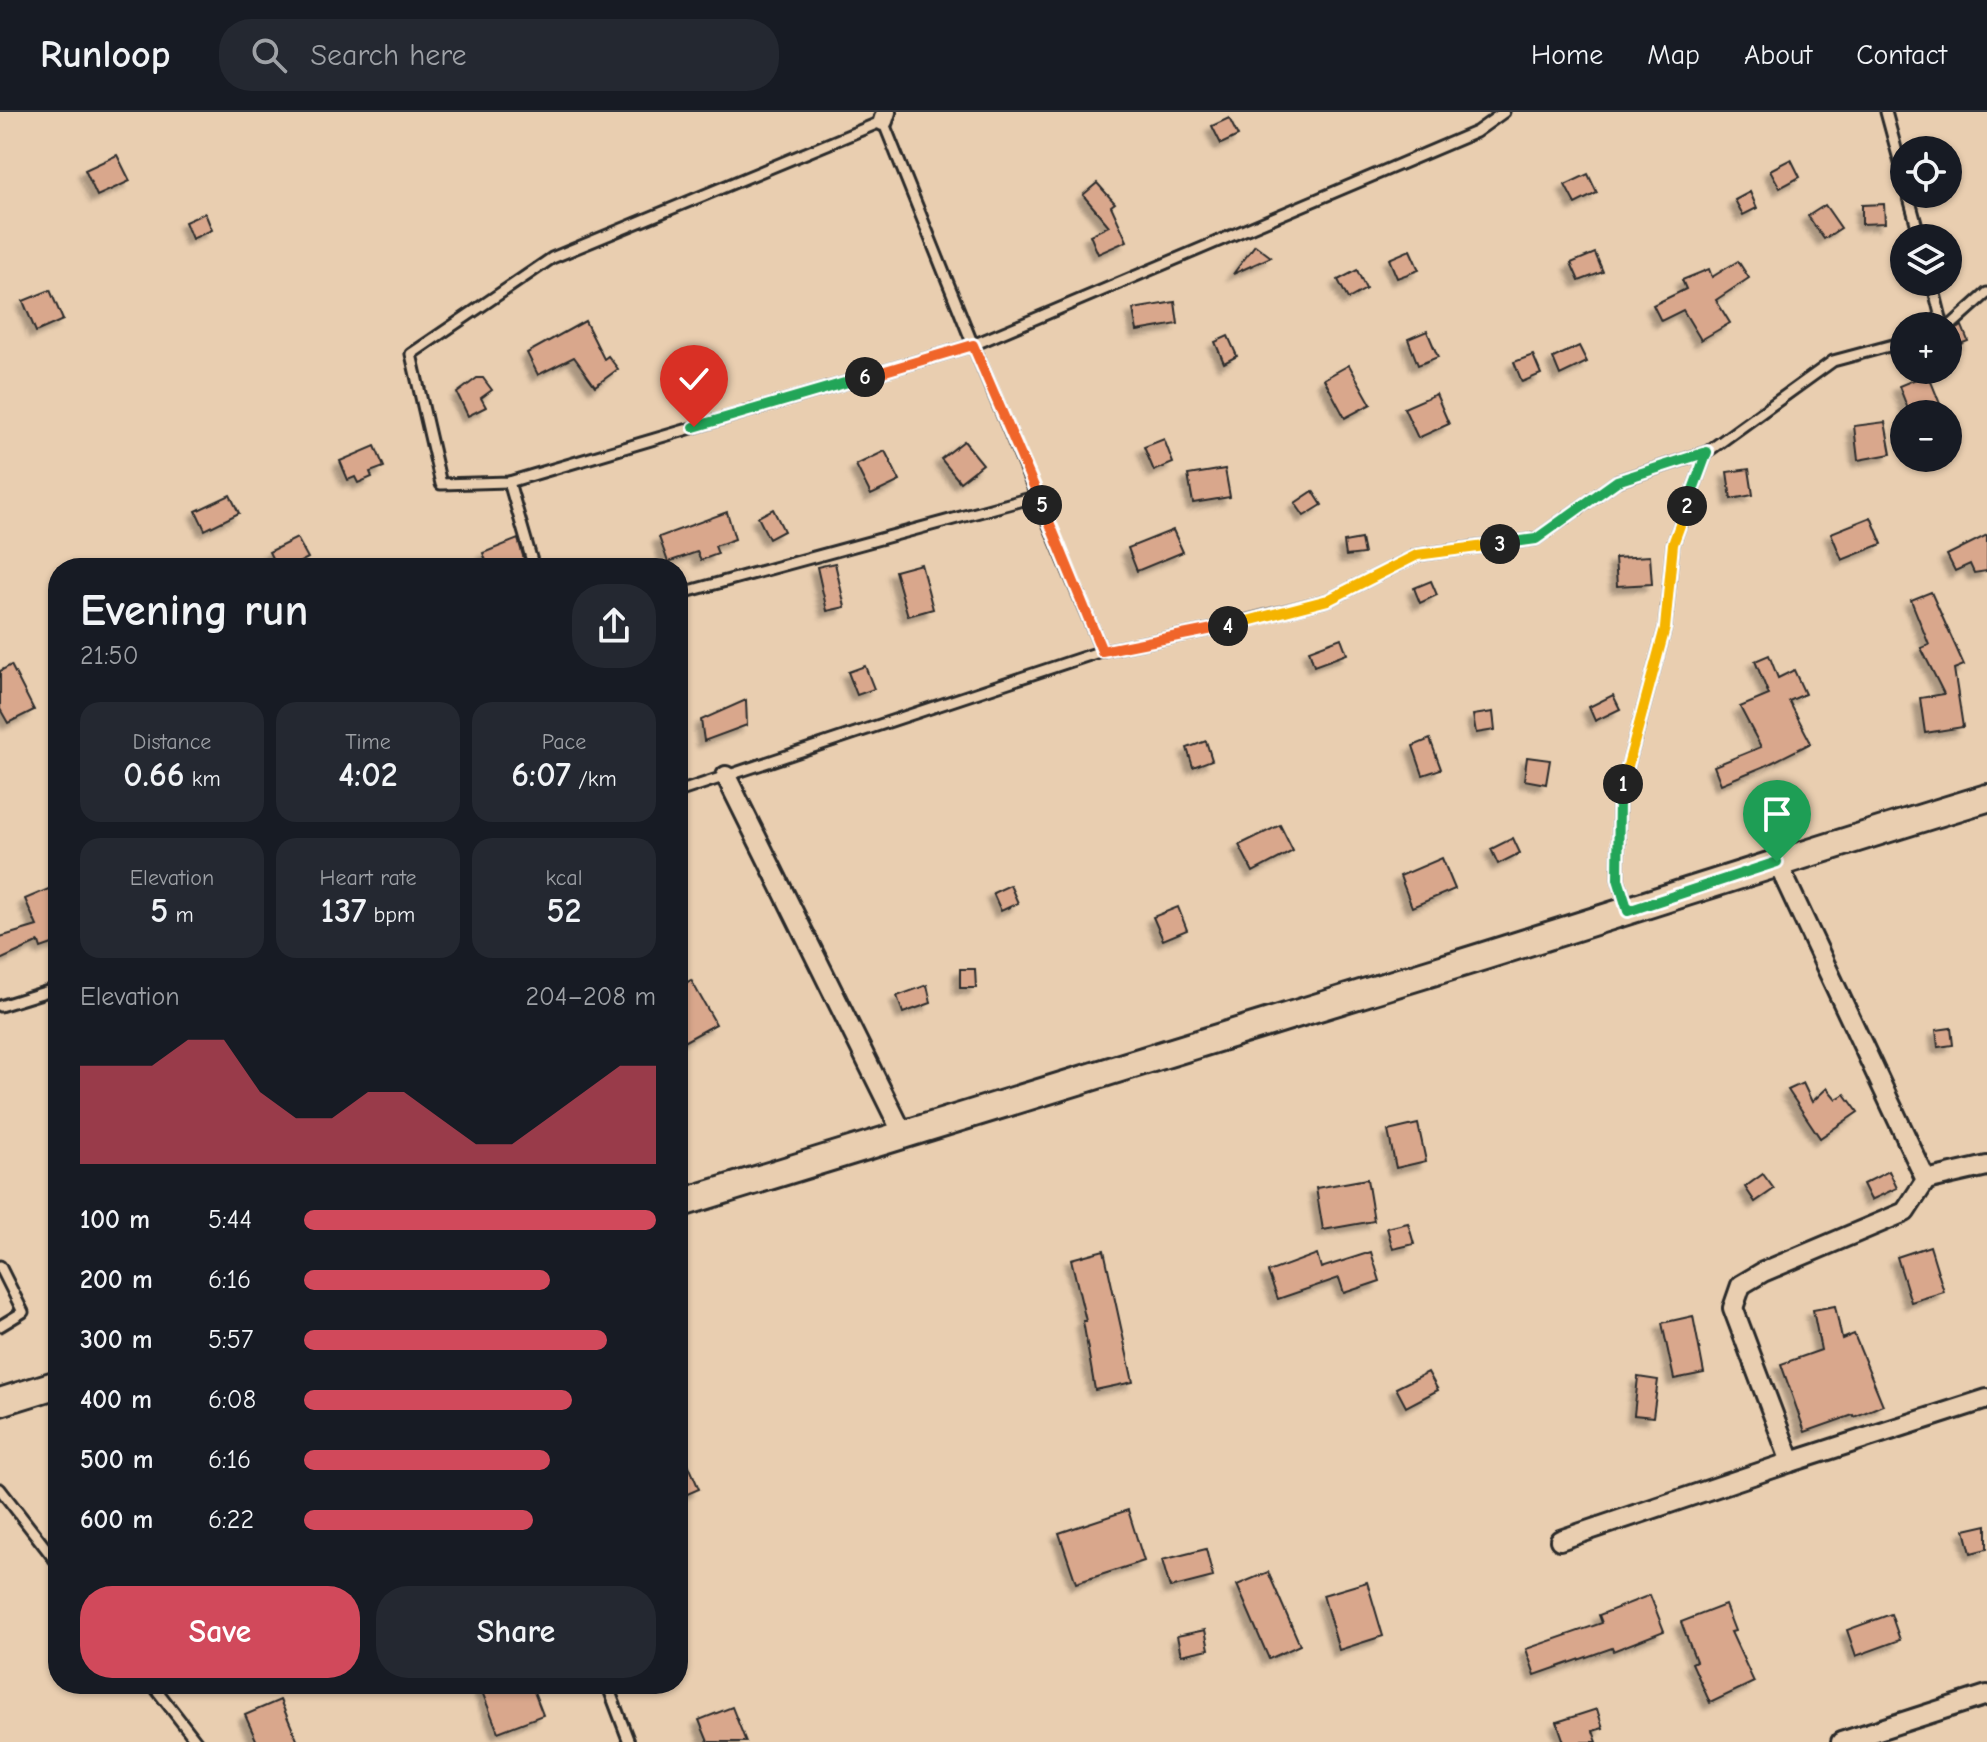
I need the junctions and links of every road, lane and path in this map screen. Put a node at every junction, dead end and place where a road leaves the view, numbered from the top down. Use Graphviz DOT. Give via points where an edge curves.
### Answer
graph roads {
  1 [pos="1504,112"];
  2 [pos="1886,112"];
  3 [pos="885,116"];
  4 [pos="1893,136"];
  5 [pos="1987,293"];
  6 [pos="1962,314"];
  7 [pos="973,345"];
  8 [pos="1890,346"];
  9 [pos="1707,452"];
  10 [pos="509,482"];
  11 [pos="1038,496"];
  12 [pos="531,558"];
  13 [pos="688,591"];
  14 [pos="1102,651"];
  15 [pos="726,776"];
  16 [pos="688,789"];
  17 [pos="1987,798"];
  18 [pos="1777,862"];
  19 [pos="1628,911"];
  20 [pos="48,991"];
  21 [pos="0,1006"];
  22 [pos="903,1134"];
  23 [pos="1987,1166"];
  24 [pos="1926,1180"];
  25 [pos="688,1201"];
  26 [pos="0,1266"];
  27 [pos="0,1326"];
  28 [pos="48,1387"];
  29 [pos="1987,1399"];
  30 [pos="0,1402"];
  31 [pos="1791,1462"];
  32 [pos="0,1489"];
  33 [pos="1560,1540"];
  34 [pos="48,1551"];
  35 [pos="160,1694"];
  36 [pos="611,1694"];
  37 [pos="1987,1695"];
  38 [pos="197,1742"];
  39 [pos="629,1742"];
  40 [pos="1841,1742"];
  1 -- 7 [label="lane" via="1476,132"];
  2 -- 4 [label="lane"];
  3 -- 7 [label="lane"];
  3 -- 10 [label="lane" via="552,258 411,354 441,484"];
  5 -- 6 [label="lane"];
  7 -- 10 [label="lane"];
  7 -- 11 [label="lane"];
  8 -- 9 [label="lane" via="1833,361"];
  9 -- 14 [label="lane" via="1617,481 1536,539 1417,555 1328,600"];
  9 -- 19 [label="lane" via="1673,544 1665,628 1619,799 1618,879"];
  10 -- 12 [label="lane"];
  11 -- 13 [label="lane"];
  11 -- 14 [label="lane"];
  14 -- 15 [label="lane"];
  15 -- 16 [label="lane"];
  15 -- 22 [label="street"];
  17 -- 18 [label="main road"];
  18 -- 19 [label="main road"];
  18 -- 24 [label="street"];
  19 -- 22 [label="main road"];
  20 -- 21 [label="lane"];
  22 -- 25 [label="main road"];
  23 -- 24 [label="street"];
  24 -- 31 [label="street" via="1905,1212 1741,1285 1733,1308"];
  26 -- 27 [label="lane" via="23,1312"];
  28 -- 30 [label="main road"];
  29 -- 31 [label="street"];
  31 -- 33 [label="street"];
  32 -- 34 [label="lane"];
  35 -- 38 [label="lane"];
  36 -- 39 [label="lane"];
  37 -- 40 [label="street"];
}
